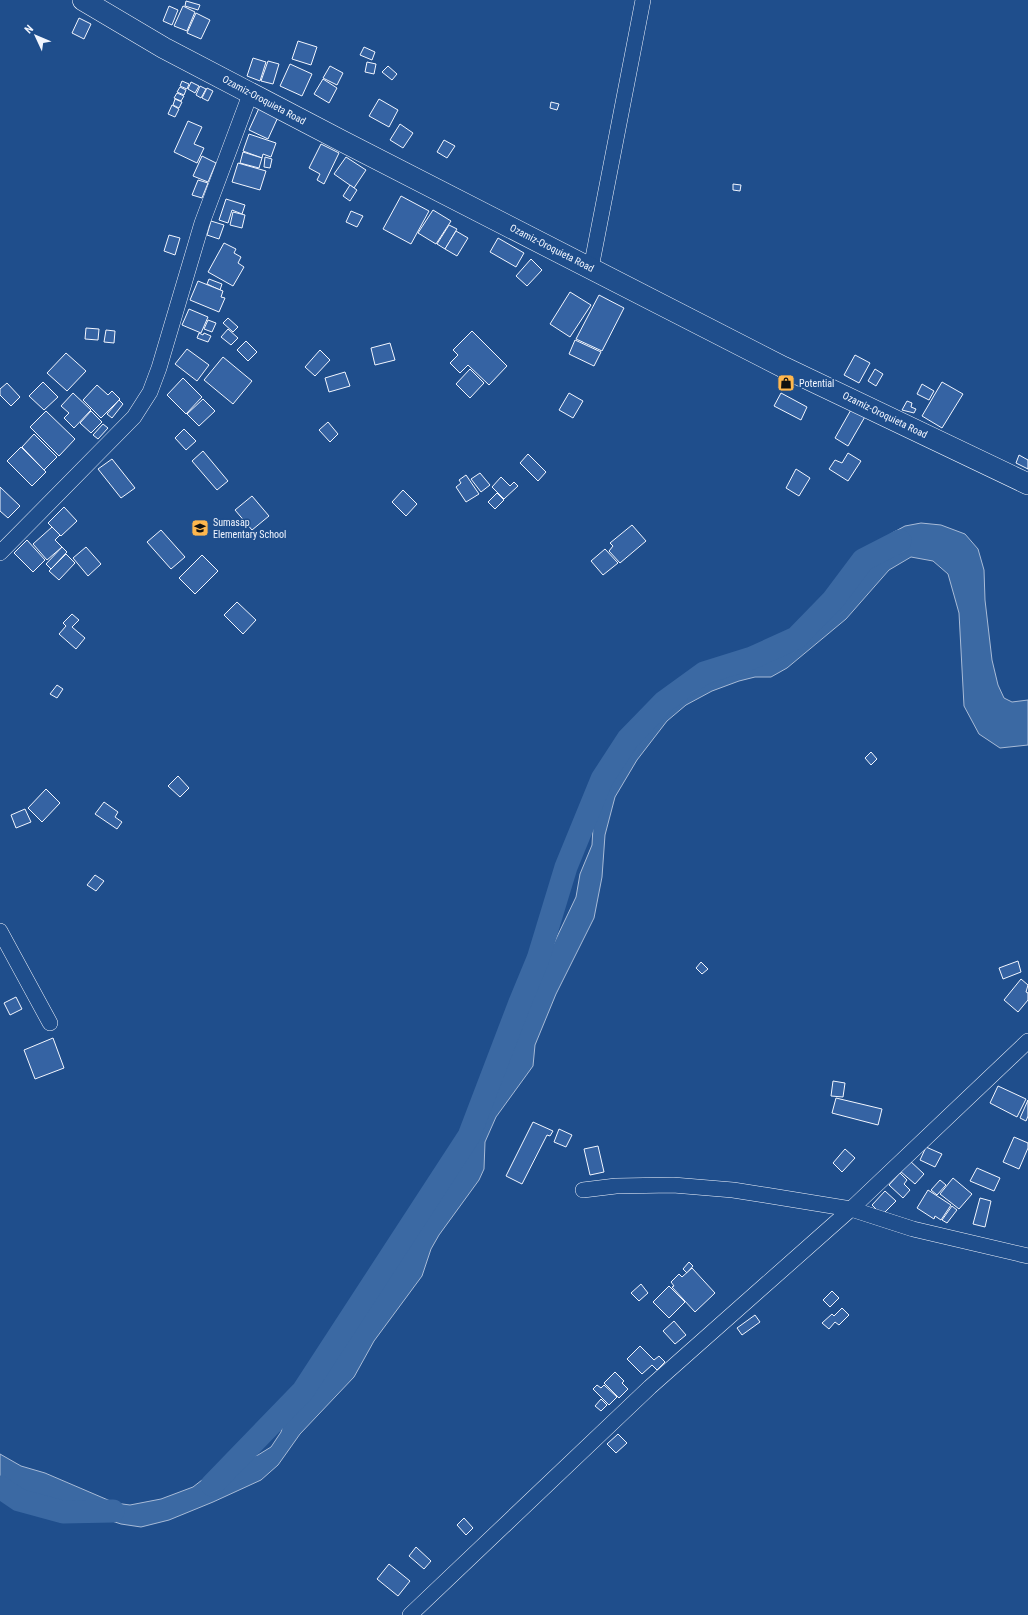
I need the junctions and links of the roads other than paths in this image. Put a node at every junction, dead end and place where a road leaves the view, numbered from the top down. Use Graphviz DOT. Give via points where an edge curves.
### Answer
graph roads {
  1 [pos="83,0"];
  2 [pos="643,0"];
  3 [pos="250,92"];
  4 [pos="591,268"];
  5 [pos="1028,484"];
  6 [pos="0,553"];
  7 [pos="0,932"];
  8 [pos="50,1023"];
  9 [pos="1028,1041"];
  10 [pos="584,1190"];
  11 [pos="851,1209"];
  12 [pos="1028,1256"];
  13 [pos="410,1615"];
  1 -- 3 [label="highway, Ozamiz-Oroquieta Road" via="164,48"];
  2 -- 4 [label="street"];
  3 -- 4 [label="highway, Ozamiz-Oroquieta Road"];
  3 -- 6 [label="street" via="202,223 150,392 134,417"];
  4 -- 5 [label="highway, Ozamiz-Oroquieta Road" via="783,367"];
  7 -- 8 [label="street"];
  9 -- 11 [label="street"];
  10 -- 11 [label="street" via="616,1186 680,1186 733,1190"];
  11 -- 12 [label="street" via="912,1229"];
  11 -- 13 [label="street" via="650,1387"];
}
